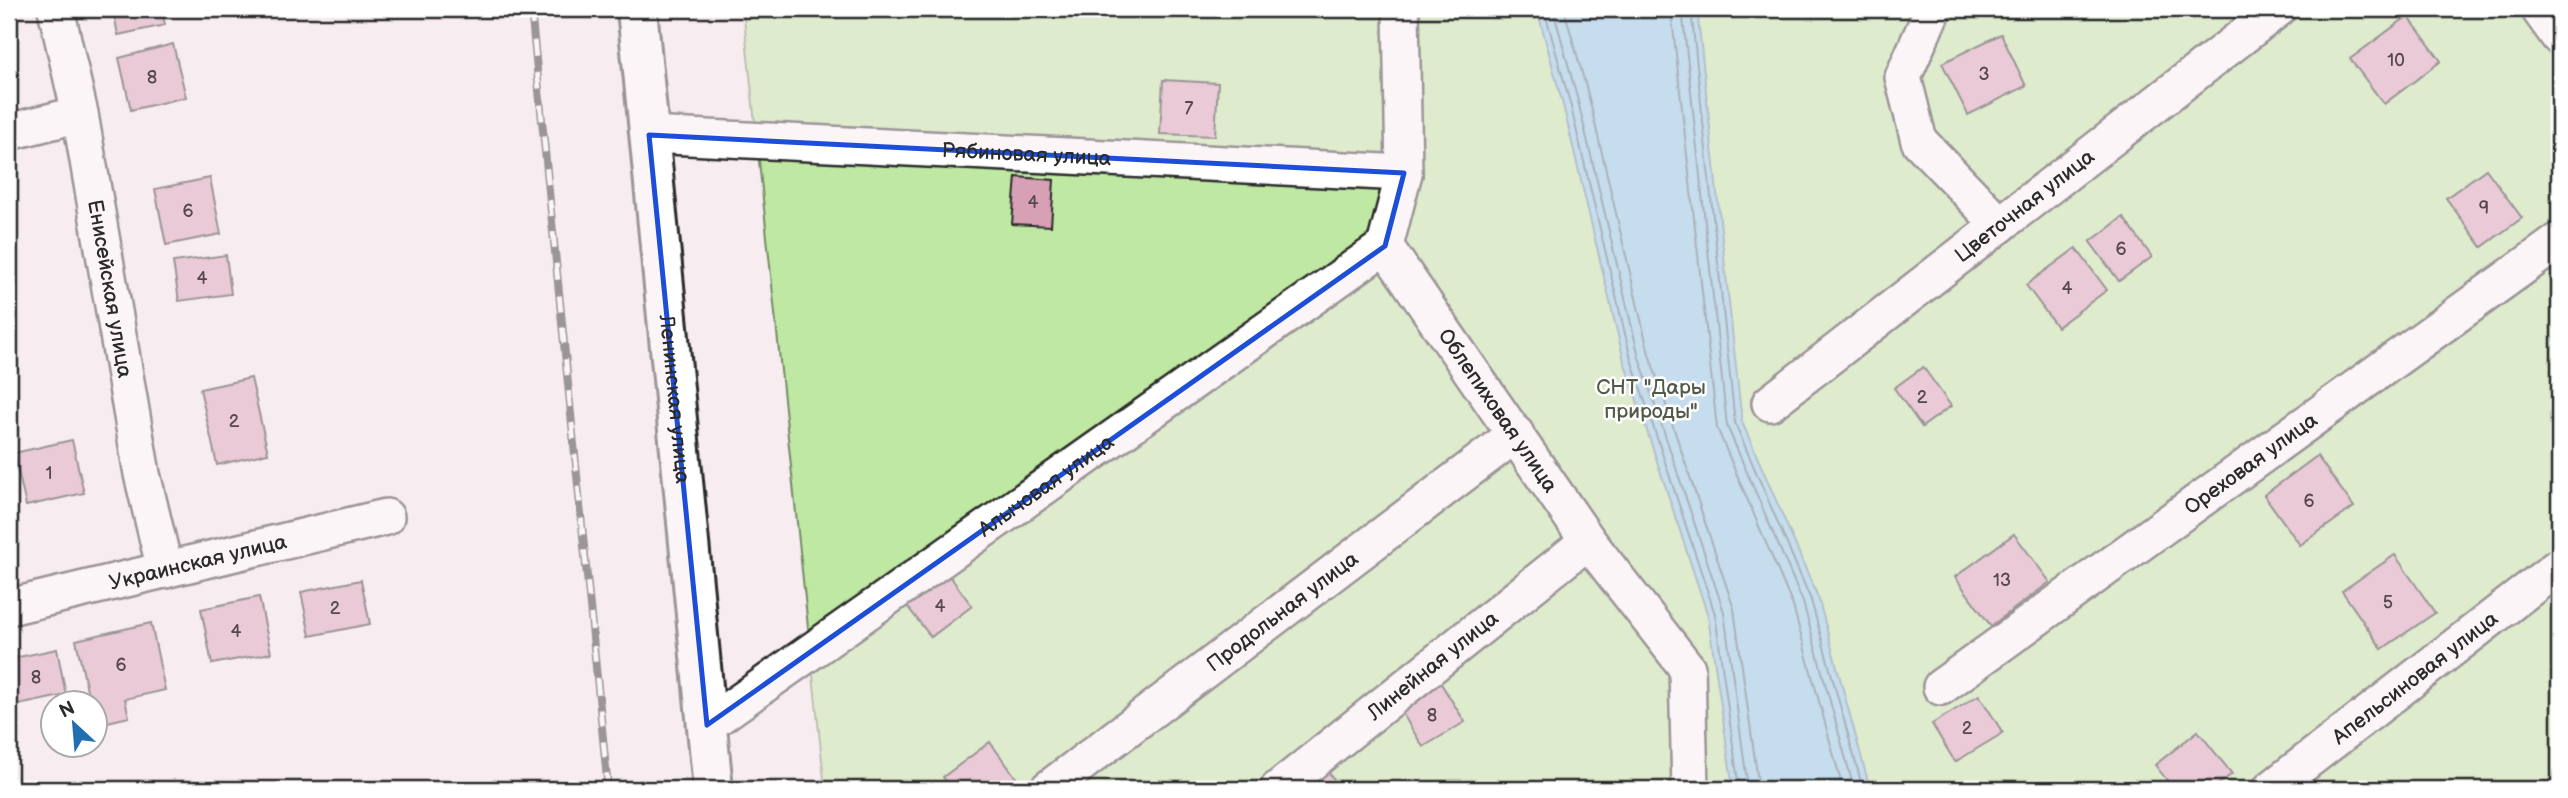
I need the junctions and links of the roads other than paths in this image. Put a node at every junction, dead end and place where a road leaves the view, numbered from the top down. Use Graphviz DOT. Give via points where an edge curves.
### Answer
graph roads {
  1 [pos="56,9"];
  2 [pos="637,9"];
  3 [pos="1401,9"];
  4 [pos="1933,9"];
  5 [pos="2278,9"];
  6 [pos="2539,9"];
  7 [pos="2559,37"];
  8 [pos="80,114"];
  9 [pos="9,132"];
  10 [pos="649,135"];
  11 [pos="1404,173"];
  12 [pos="2000,225"];
  13 [pos="2559,241"];
  14 [pos="1385,246"];
  15 [pos="1770,403"];
  16 [pos="1516,434"];
  17 [pos="386,517"];
  18 [pos="1588,541"];
  19 [pos="2559,566"];
  20 [pos="165,570"];
  21 [pos="9,607"];
  22 [pos="1941,687"];
  23 [pos="707,725"];
  24 [pos="713,789"];
  25 [pos="1048,789"];
  26 [pos="1278,789"];
  27 [pos="1690,789"];
  28 [pos="2271,789"];
  1 -- 8 [label="street, Енисейская улица"];
  2 -- 10 [label="street, Ленинская улица"];
  3 -- 11 [label="street"];
  4 -- 12 [label="street" via="1903,77 1919,141"];
  5 -- 12 [label="street, Цветочная улица"];
  6 -- 7 [label="street"];
  8 -- 9 [label="street"];
  8 -- 20 [label="street, Енисейская улица" via="142,474"];
  10 -- 11 [label="street, Рябиновая улица"];
  10 -- 23 [label="street, Ленинская улица"];
  11 -- 14 [label="street"];
  12 -- 15 [label="street, Цветочная улица"];
  13 -- 22 [label="street, Ореховая улица"];
  14 -- 16 [label="street, Облепиховая улица"];
  14 -- 23 [label="street, Алычовая улица"];
  16 -- 18 [label="street, Облепиховая улица"];
  16 -- 25 [label="street, Продольная улица"];
  17 -- 20 [label="street, Украинская улица"];
  18 -- 26 [label="street, Линейная улица"];
  18 -- 27 [label="street, Облепиховая улица" via="1687,668"];
  19 -- 28 [label="street, Апельсиновая улица"];
  20 -- 21 [label="street, Украинская улица"];
  23 -- 24 [label="street, Ленинская улица"];
}
